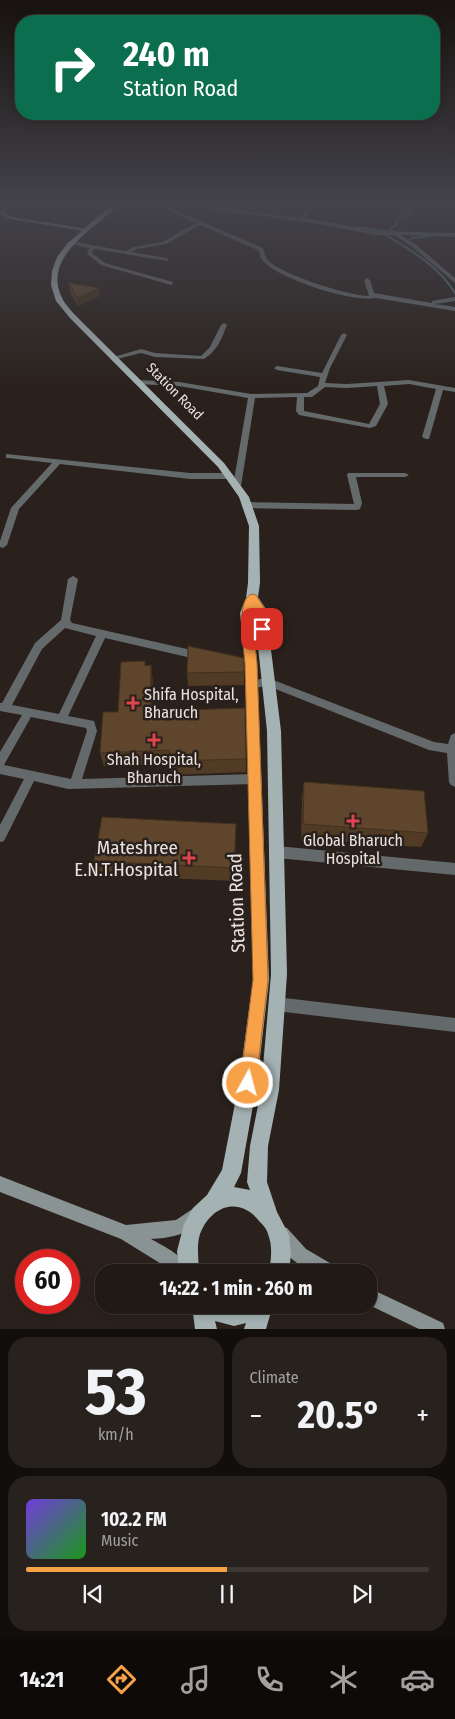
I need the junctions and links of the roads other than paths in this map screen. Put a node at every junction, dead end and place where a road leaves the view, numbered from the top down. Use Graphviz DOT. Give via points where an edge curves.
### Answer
graph roads {
  1 [pos="57,267"];
  2 [pos="113,267"];
  3 [pos="274,267"];
  4 [pos="439,267"];
  5 [pos="366,280"];
  6 [pos="455,281"];
  7 [pos="171,283"];
  8 [pos="375,296"];
  9 [pos="453,300"];
  10 [pos="425,303"];
  11 [pos="455,309"];
  12 [pos="224,325"];
  13 [pos="344,335"];
  14 [pos="113,358"];
  15 [pos="278,368"];
  16 [pos="324,376"];
  17 [pos="137,382"];
  18 [pos="380,384"];
  19 [pos="321,385"];
  20 [pos="440,387"];
  21 [pos="455,390"];
  22 [pos="301,395"];
  23 [pos="251,396"];
  24 [pos="426,436"];
  25 [pos="10,456"];
  26 [pos="58,461"];
  27 [pos="404,475"];
  28 [pos="230,476"];
  29 [pos="236,486"];
  30 [pos="247,505"];
  31 [pos="3,545"];
  32 [pos="73,580"];
  33 [pos="252,598"];
  34 [pos="65,622"];
  35 [pos="102,634"];
  36 [pos="214,659"];
  37 [pos="268,682"];
  38 [pos="252,684"];
  39 [pos="3,707"];
  40 [pos="29,712"];
  41 [pos="62,718"];
  42 [pos="455,738"];
  43 [pos="453,749"];
  44 [pos="0,762"];
  45 [pos="0,769"];
  46 [pos="31,776"];
  47 [pos="255,778"];
  48 [pos="455,782"];
  49 [pos="75,784"];
  50 [pos="0,837"];
  51 [pos="277,852"];
  52 [pos="455,869"];
  53 [pos="276,1004"];
  54 [pos="455,1025"];
  55 [pos="0,1184"];
  56 [pos="208,1206"];
  57 [pos="272,1222"];
  58 [pos="126,1233"];
  59 [pos="175,1264"];
  60 [pos="186,1264"];
  61 [pos="280,1264"];
  62 [pos="315,1264"];
  63 [pos="377,1300"];
  64 [pos="204,1314"];
  65 [pos="224,1314"];
  66 [pos="243,1314"];
  67 [pos="259,1314"];
  68 [pos="206,1329"];
  69 [pos="255,1329"];
  70 [pos="437,1329"];
  1 -- 14 [label="main road, Station Road" via="55,281 60,301"];
  2 -- 7 [label="street"];
  3 -- 8 [label="street" via="345,294"];
  4 -- 6 [label="street"];
  5 -- 8 [label="street" via="370,294"];
  8 -- 10 [label="street"];
  9 -- 10 [label="street"];
  10 -- 11 [label="street"];
  12 -- 14 [label="street" via="215,345 202,358 155,355 141,350"];
  13 -- 16 [label="street"];
  14 -- 17 [label="main road, Station Road"];
  15 -- 16 [label="street"];
  16 -- 19 [label="street"];
  17 -- 23 [label="street" via="179,384"];
  17 -- 28 [label="main road, Station Road"];
  18 -- 19 [label="street"];
  18 -- 20 [label="street" via="409,382"];
  18 -- 22 [label="street" via="384,404 370,426 302,413"];
  19 -- 22 [label="street" via="312,394"];
  20 -- 21 [label="street"];
  20 -- 24 [label="street"];
  22 -- 23 [label="street"];
  23 -- 29 [label="street"];
  25 -- 26 [label="street"];
  26 -- 28 [label="street" via="190,476"];
  26 -- 31 [label="street" via="15,508"];
  27 -- 30 [label="street" via="350,475 357,507"];
  28 -- 29 [label="main road, Station Road"];
  29 -- 30 [label="main road, Station Road"];
  30 -- 33 [label="main road, Station Road" via="254,526"];
  32 -- 34 [label="street"];
  33 -- 37 [label="main road, Station Road" via="260,609"];
  33 -- 38 [label="main road, Station Road" via="246,613 246,666"];
  34 -- 35 [label="street" via="74,628"];
  34 -- 39 [label="street" via="38,646"];
  35 -- 36 [label="street"];
  35 -- 41 [label="street"];
  37 -- 38 [label="street"];
  37 -- 43 [label="street" via="433,747"];
  37 -- 51 [label="main road, Station Road" via="274,731"];
  38 -- 47 [label="main road, Station Road"];
  39 -- 40 [label="street"];
  40 -- 41 [label="street"];
  40 -- 44 [label="street"];
  41 -- 49 [label="street" via="92,727"];
  42 -- 43 [label="street"];
  43 -- 48 [label="street"];
  45 -- 46 [label="street"];
  46 -- 49 [label="street"];
  46 -- 50 [label="street"];
  47 -- 49 [label="street"];
  47 -- 56 [label="main road, Station Road" via="260,986 248,1083 231,1173"];
  51 -- 52 [label="street"];
  51 -- 53 [label="main road, Station Road" via="279,974"];
  53 -- 54 [label="street"];
  53 -- 57 [label="main road, Station Road" via="270,1090 258,1146 257,1182"];
  55 -- 58 [label="street"];
  56 -- 57 [label="main road" via="228,1196 243,1197 256,1203"];
  56 -- 58 [label="street" via="179,1227"];
  56 -- 60 [label="main road, Station Road" via="193,1225 187,1242"];
  57 -- 61 [label="main road, Station Road" via="281,1248"];
  57 -- 62 [label="street" via="300,1255"];
  58 -- 59 [label="street"];
  63 -- 70 [label="street"];
  64 -- 68 [label="main road"];
  65 -- 66 [label="main road"];
  67 -- 69 [label="main road"];
}
